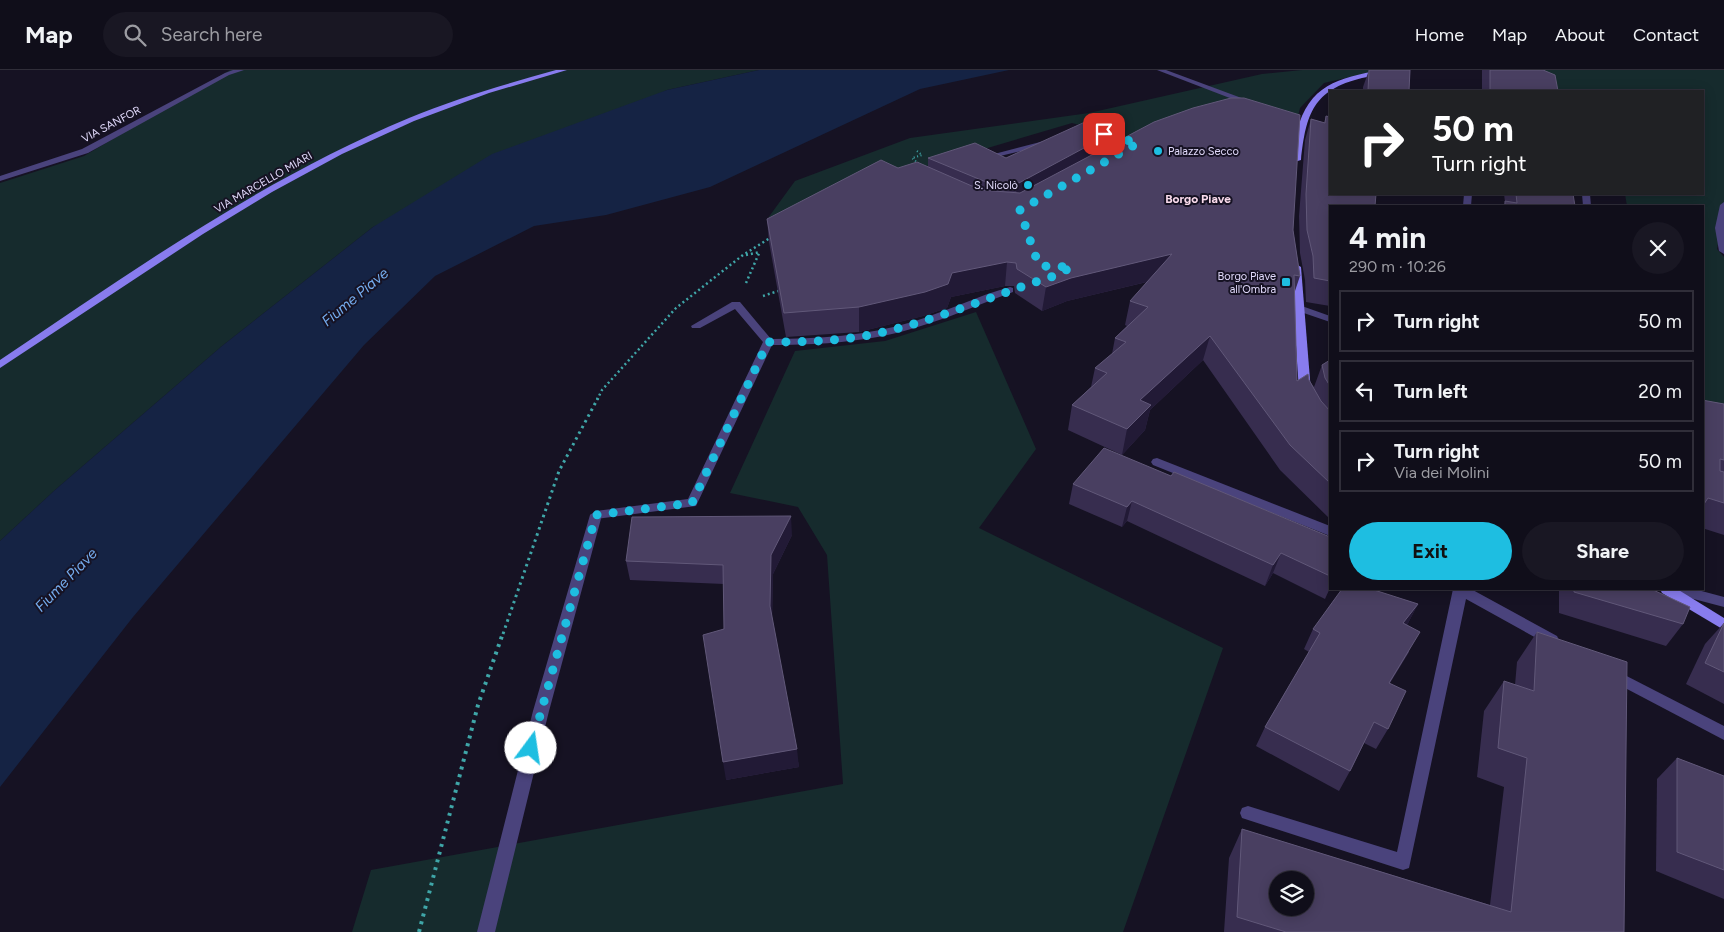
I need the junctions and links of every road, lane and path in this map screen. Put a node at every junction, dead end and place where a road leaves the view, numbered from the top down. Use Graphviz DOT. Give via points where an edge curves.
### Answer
graph roads {
  1 [pos="241,70"];
  2 [pos="564,70"];
  3 [pos="1160,70"];
  4 [pos="1392,70"];
  5 [pos="224,72"];
  6 [pos="1258,106"];
  7 [pos="1057,140"];
  8 [pos="917,151"];
  9 [pos="975,160"];
  10 [pos="923,167"];
  11 [pos="1296,172"];
  12 [pos="0,179"];
  13 [pos="1724,205"];
  14 [pos="1724,251"];
  15 [pos="1293,253"];
  16 [pos="743,255"];
  17 [pos="1010,290"];
  18 [pos="736,304"];
  19 [pos="1299,308"];
  20 [pos="1329,319"];
  21 [pos="696,326"];
  22 [pos="768,342"];
  23 [pos="0,365"];
  24 [pos="1308,404"];
  25 [pos="1157,462"];
  26 [pos="1329,531"];
  27 [pos="1461,590"];
  28 [pos="1463,590"];
  29 [pos="1668,590"];
  30 [pos="1680,590"];
  31 [pos="1724,602"];
  32 [pos="1724,625"];
  33 [pos="1564,647"];
  34 [pos="1598,666"];
  35 [pos="1724,733"];
  36 [pos="1248,813"];
  37 [pos="486,932"];
  1 -- 5 [label="street, VIA SANFOR"];
  2 -- 23 [label="street, VIA MARCELLO MIARI" via="429,111 331,156 178,245"];
  3 -- 6 [label="street"];
  4 -- 11 [label="street" via="1348,79 1327,87 1314,98 1297,124"];
  5 -- 12 [label="street, VIA SANFOR" via="85,151"];
  7 -- 9 [label="street"];
  8 -- 10 [label="path" via="922,155 912,158"];
  13 -- 14 [label="street" via="1719,222"];
  15 -- 19 [label="street"];
  16 -- 18 [label="path" via="760,251"];
  17 -- 22 [label="street" via="925,321 883,332 821,342"];
  18 -- 21 [label="street"];
  18 -- 22 [label="street"];
  19 -- 20 [label="street"];
  19 -- 24 [label="street"];
  22 -- 37 [label="street" via="692,503 596,515 540,711"];
  25 -- 26 [label="street"];
  27 -- 36 [label="street" via="1403,862"];
  28 -- 33 [label="street"];
  29 -- 32 [label="street"];
  30 -- 31 [label="street"];
  34 -- 35 [label="street"];
}
